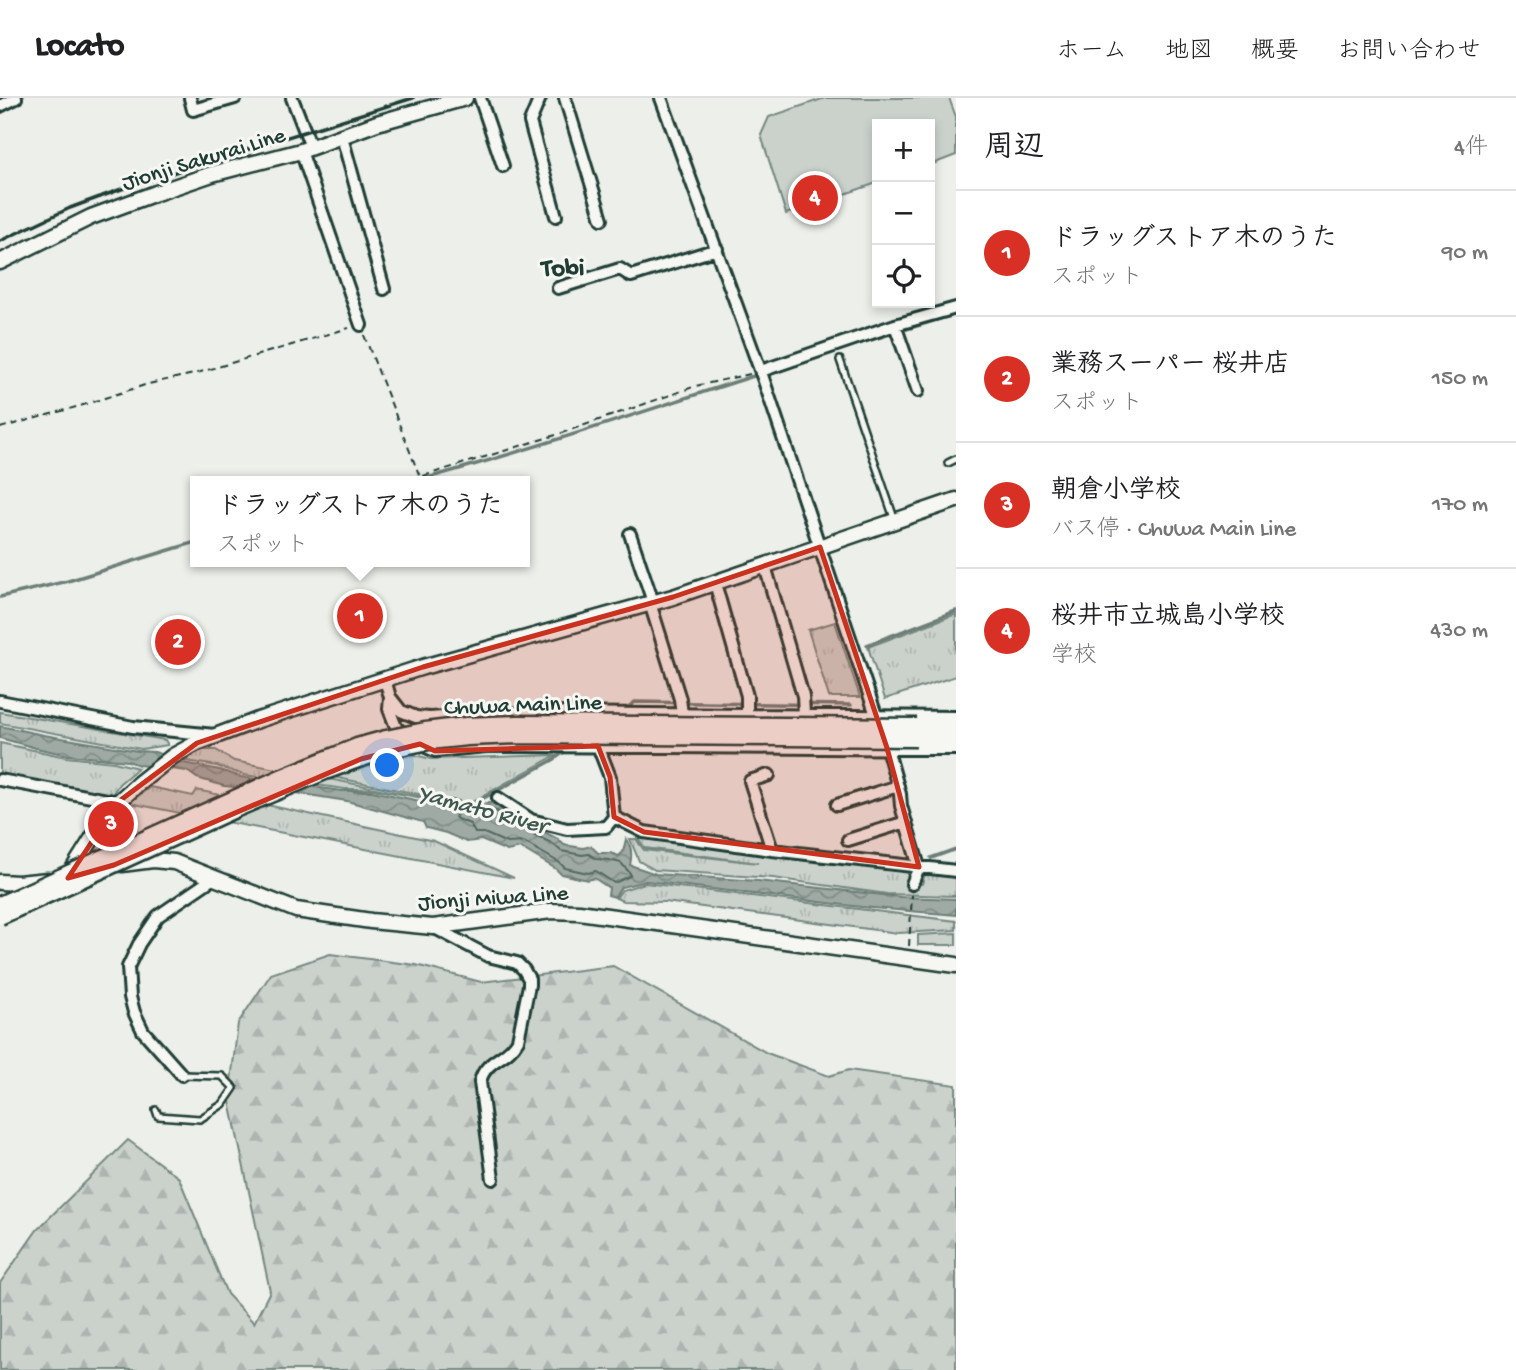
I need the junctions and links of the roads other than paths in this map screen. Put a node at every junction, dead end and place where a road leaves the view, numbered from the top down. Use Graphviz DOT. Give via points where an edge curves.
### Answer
graph roads {
  1 [pos="16,98"];
  2 [pos="190,98"];
  3 [pos="235,98"];
  4 [pos="292,98"];
  5 [pos="465,98"];
  6 [pos="480,98"];
  7 [pos="540,98"];
  8 [pos="565,98"];
  9 [pos="661,98"];
  10 [pos="0,106"];
  11 [pos="342,137"];
  12 [pos="306,149"];
  13 [pos="503,166"];
  14 [pos="556,216"];
  15 [pos="602,219"];
  16 [pos="717,249"];
  17 [pos="0,262"];
  18 [pos="558,288"];
  19 [pos="384,289"];
  20 [pos="956,308"];
  21 [pos="361,325"];
  22 [pos="897,330"];
  23 [pos="840,360"];
  24 [pos="762,372"];
  25 [pos="918,391"];
  26 [pos="956,459"];
  27 [pos="948,463"];
  28 [pos="956,500"];
  29 [pos="895,521"];
  30 [pos="630,534"];
  31 [pos="820,547"];
  32 [pos="765,566"];
  33 [pos="715,583"];
  34 [pos="651,603"];
  35 [pos="385,680"];
  36 [pos="390,697"];
  37 [pos="0,702"];
  38 [pos="682,714"];
  39 [pos="747,715"];
  40 [pos="804,715"];
  41 [pos="876,717"];
  42 [pos="956,717"];
  43 [pos="956,726"];
  44 [pos="917,732"];
  45 [pos="217,735"];
  46 [pos="956,739"];
  47 [pos="598,746"];
  48 [pos="887,748"];
  49 [pos="956,749"];
  50 [pos="769,775"];
  51 [pos="0,780"];
  52 [pos="898,786"];
  53 [pos="498,798"];
  54 [pos="118,802"];
  55 [pos="837,805"];
  56 [pos="614,817"];
  57 [pos="906,822"];
  58 [pos="848,840"];
  59 [pos="772,850"];
  60 [pos="919,867"];
  61 [pos="956,871"];
  62 [pos="215,877"];
  63 [pos="68,878"];
  64 [pos="0,882"];
  65 [pos="912,884"];
  66 [pos="0,904"];
  67 [pos="0,919"];
  68 [pos="433,927"];
  69 [pos="956,965"];
  70 [pos="183,1075"];
  71 [pos="156,1110"];
  72 [pos="493,1180"];
  1 -- 10 [label="street"];
  2 -- 3 [label="street" via="192,110"];
  4 -- 12 [label="street"];
  5 -- 11 [label="main road, Jionji Sakurai Line"];
  6 -- 13 [label="street"];
  7 -- 14 [label="street" via="530,122"];
  8 -- 15 [label="street"];
  9 -- 16 [label="street"];
  11 -- 12 [label="main road, Jionji Sakurai Line"];
  11 -- 19 [label="street"];
  12 -- 17 [label="main road, Jionji Sakurai Line" via="145,197 91,217"];
  12 -- 21 [label="street"];
  16 -- 18 [label="street" via="631,276 620,269"];
  16 -- 24 [label="street"];
  20 -- 22 [label="street"];
  22 -- 24 [label="street"];
  22 -- 25 [label="street"];
  23 -- 29 [label="lane"];
  24 -- 31 [label="street"];
  26 -- 27 [label="lane"];
  28 -- 29 [label="main road"];
  29 -- 31 [label="main road"];
  30 -- 34 [label="street"];
  31 -- 32 [label="main road"];
  31 -- 41 [label="street"];
  32 -- 33 [label="main road"];
  32 -- 40 [label="street" via="803,696"];
  33 -- 34 [label="main road"];
  33 -- 39 [label="street" via="747,696"];
  34 -- 35 [label="main road"];
  34 -- 38 [label="street"];
  35 -- 36 [label="street"];
  35 -- 45 [label="main road"];
  36 -- 38 [label="street" via="409,715 430,718"];
  36 -- 47 [label="street" via="397,727 408,739 435,751"];
  37 -- 45 [label="street" via="133,727"];
  38 -- 39 [label="street"];
  39 -- 40 [label="street"];
  40 -- 41 [label="street"];
  41 -- 42 [label="street"];
  41 -- 48 [label="street"];
  43 -- 44 [label="main road, Chuwa Main Line"];
  44 -- 46 [label="main road, Chuwa Main Line"];
  44 -- 66 [label="main road, Chuwa Main Line, bridge" via="518,723 425,730 318,761"];
  44 -- 67 [label="main road, Chuwa Main Line, bridge" via="520,736 429,742 325,772"];
  45 -- 54 [label="main road" via="173,756"];
  47 -- 48 [label="street"];
  47 -- 56 [label="street" via="610,777"];
  48 -- 49 [label="street"];
  48 -- 52 [label="street"];
  50 -- 59 [label="street" via="750,781"];
  51 -- 54 [label="street"];
  52 -- 55 [label="street"];
  52 -- 57 [label="street"];
  53 -- 56 [label="street" via="531,820 567,829 606,827"];
  54 -- 63 [label="main road"];
  56 -- 59 [label="street" via="644,832"];
  57 -- 58 [label="street"];
  57 -- 60 [label="street"];
  59 -- 60 [label="street"];
  60 -- 61 [label="street"];
  60 -- 65 [label="street"];
  62 -- 63 [label="main road, Jionji Miwa Line" via="174,862 153,860"];
  62 -- 68 [label="main road, Jionji Miwa Line" via="296,910"];
  62 -- 70 [label="street" via="158,916 128,967 130,997 143,1031"];
  63 -- 64 [label="main road, Jionji Miwa Line"];
  63 -- 67 [label="street" via="30,908"];
  68 -- 69 [label="main road, Jionji Miwa Line" via="551,911 579,912 909,954"];
  68 -- 72 [label="street" via="488,956 517,963 529,979 518,1040 487,1067 480,1082"];
  70 -- 71 [label="lane" via="222,1076 234,1088 223,1104 200,1119 158,1116"];
}
